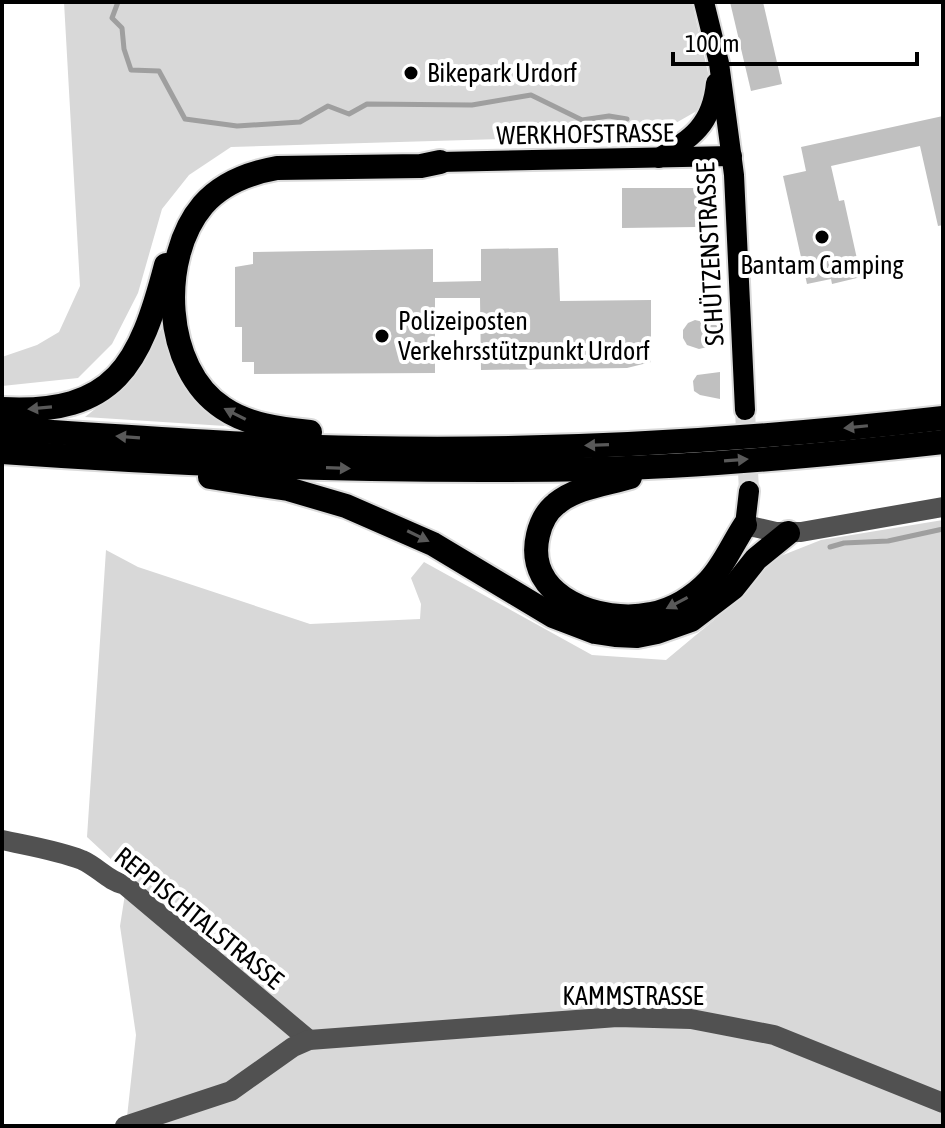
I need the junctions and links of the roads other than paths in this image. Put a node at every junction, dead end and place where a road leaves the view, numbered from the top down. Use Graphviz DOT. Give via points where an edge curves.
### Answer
graph roads {
  1 [pos="704,2"];
  2 [pos="719,63"];
  3 [pos="732,156"];
  4 [pos="658,159"];
  5 [pos="440,162"];
  6 [pos="164,310"];
  7 [pos="2,409"];
  8 [pos="745,410"];
  9 [pos="943,418"];
  10 [pos="2,429"];
  11 [pos="943,442"];
  12 [pos="449,448"];
  13 [pos="2,452"];
  14 [pos="78,456"];
  15 [pos="679,464"];
  16 [pos="749,491"];
  17 [pos="943,507"];
  18 [pos="745,525"];
  19 [pos="788,533"];
  20 [pos="715,602"];
  21 [pos="2,840"];
  22 [pos="309,1040"];
  23 [pos="943,1103"];
  24 [pos="125,1126"];
  1 -- 2 [label="main road, SCHÜTZENSTRASSE"];
  2 -- 3 [label="main road, SCHÜTZENSTRASSE"];
  2 -- 4 [label="main road" via="708,117 688,141"];
  3 -- 4 [label="main road, WERKHOFSTRASSE"];
  3 -- 8 [label="main road, SCHÜTZENSTRASSE"];
  4 -- 5 [label="main road, WERKHOFSTRASSE"];
  5 -- 6 [label="highway" via="277,168 237,179 204,203 192,220"];
  6 -- 7 [label="highway, one-way" via="116,378 98,391 61,406"];
  12 -- 6 [label="highway, one-way" via="386,436 295,431 241,419 194,380"];
  9 -- 12 [label="highway, one-way" via="656,444"];
  12 -- 10 [label="highway, one-way"];
  15 -- 11 [label="highway, one-way"];
  13 -- 14 [label="highway"];
  14 -- 15 [label="highway, one-way" via="359,469"];
  14 -- 20 [label="highway, one-way" via="120,471 263,484 346,506 433,544 553,616 595,632 657,632 691,620"];
  18 -- 15 [label="highway, one-way" via="709,581 674,607 651,615 606,615 568,602 553,590 537,558 536,542 547,512 581,491"];
  16 -- 18 [label="main road"];
  17 -- 19 [label="street"];
  18 -- 19 [label="street"];
  18 -- 20 [label="highway" via="744,554"];
  19 -- 20 [label="highway"];
  21 -- 22 [label="street, REPPISCHTALSTRASSE" via="83,861 125,885"];
  22 -- 23 [label="street, KAMMSTRASSE" via="617,1017 691,1019 774,1035"];
  22 -- 24 [label="street" via="231,1091"];
}
